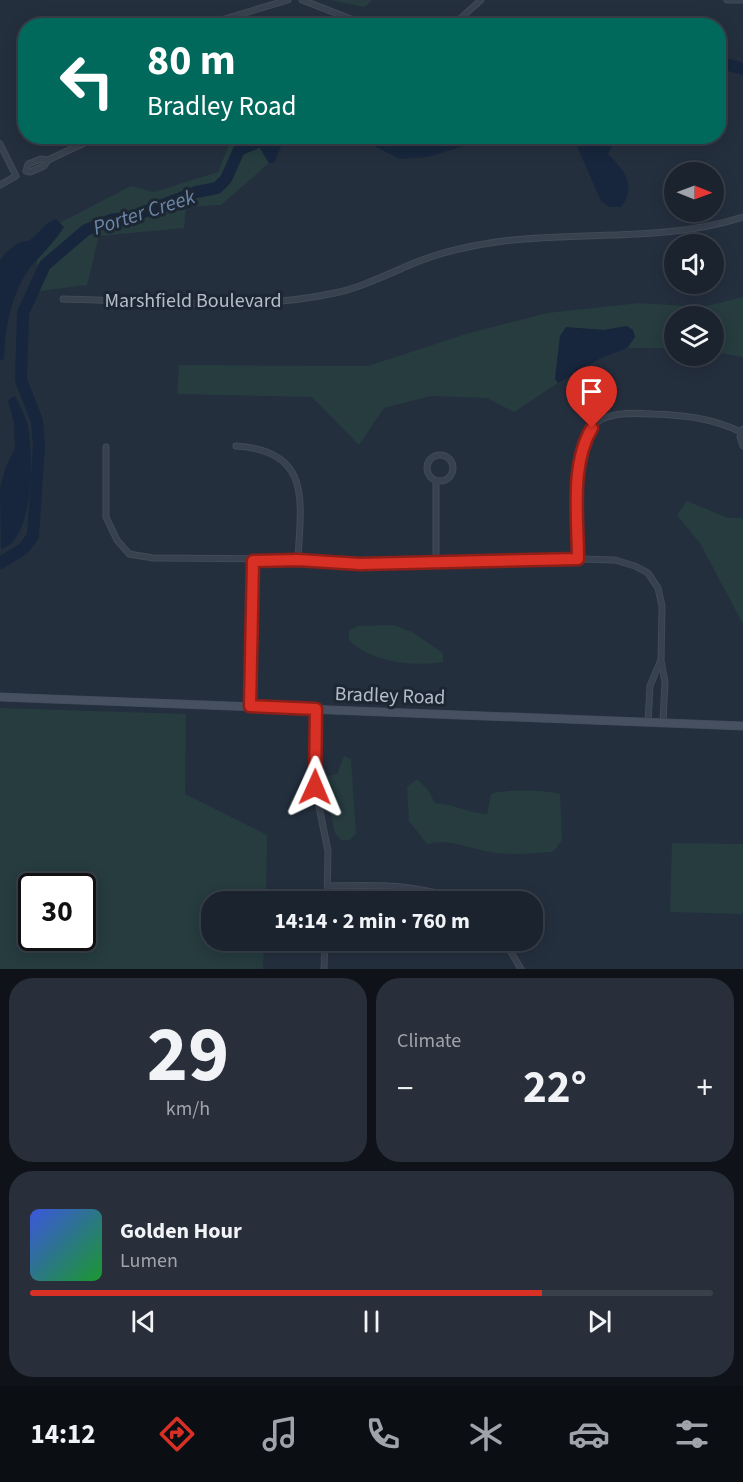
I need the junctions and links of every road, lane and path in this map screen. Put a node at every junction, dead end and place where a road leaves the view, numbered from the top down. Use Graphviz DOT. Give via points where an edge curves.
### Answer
graph roads {
  1 [pos="288,0"];
  2 [pos="303,0"];
  3 [pos="481,0"];
  4 [pos="727,0"];
  5 [pos="743,0"];
  6 [pos="228,18"];
  7 [pos="349,18"];
  8 [pos="461,18"];
  9 [pos="0,144"];
  10 [pos="82,144"];
  11 [pos="48,160"];
  12 [pos="0,185"];
  13 [pos="743,217"];
  14 [pos="63,299"];
  15 [pos="742,430"];
  16 [pos="236,446"];
  17 [pos="743,446"];
  18 [pos="106,447"];
  19 [pos="436,481"];
  20 [pos="578,559"];
  21 [pos="298,560"];
  22 [pos="253,561"];
  23 [pos="436,562"];
  24 [pos="661,661"];
  25 [pos="0,696"];
  26 [pos="250,706"];
  27 [pos="316,709"];
  28 [pos="648,722"];
  29 [pos="663,722"];
  30 [pos="743,726"];
  31 [pos="328,886"];
  32 [pos="328,891"];
  33 [pos="435,891"];
  34 [pos="325,951"];
  35 [pos="510,951"];
  36 [pos="324,969"];
  37 [pos="521,969"];
  1 -- 6 [label="street"];
  2 -- 7 [label="street"];
  3 -- 8 [label="street"];
  4 -- 5 [label="street"];
  9 -- 12 [label="street" via="16,176"];
  10 -- 11 [label="street"];
  13 -- 14 [label="street, Marshfield Boulevard" via="686,231 503,241 449,252 372,282 302,300 254,304"];
  15 -- 17 [label="street"];
  15 -- 20 [label="street" via="685,415 636,413 602,419 583,443 578,489"];
  16 -- 21 [label="street" via="265,450 281,459 296,475 301,505"];
  18 -- 22 [label="street" via="106,518 129,554"];
  19 -- 19 [label="street" via="429,476 427,467 430,459 443,455 453,463 453,472 448,479"];
  19 -- 23 [label="street"];
  20 -- 23 [label="street"];
  20 -- 24 [label="street" via="615,560 648,573 663,606"];
  21 -- 22 [label="street"];
  21 -- 23 [label="street" via="360,564"];
  22 -- 26 [label="street"];
  24 -- 28 [label="street" via="650,686"];
  24 -- 29 [label="street" via="665,682"];
  25 -- 26 [label="street, Bradley Road"];
  26 -- 27 [label="street, Bradley Road"];
  27 -- 28 [label="street, Bradley Road"];
  27 -- 31 [label="street" via="315,787 328,850"];
  28 -- 29 [label="street, Bradley Road"];
  29 -- 30 [label="street, Bradley Road"];
  31 -- 32 [label="street"];
  31 -- 33 [label="street" via="395,885"];
  34 -- 36 [label="street"];
  35 -- 37 [label="street"];
}
